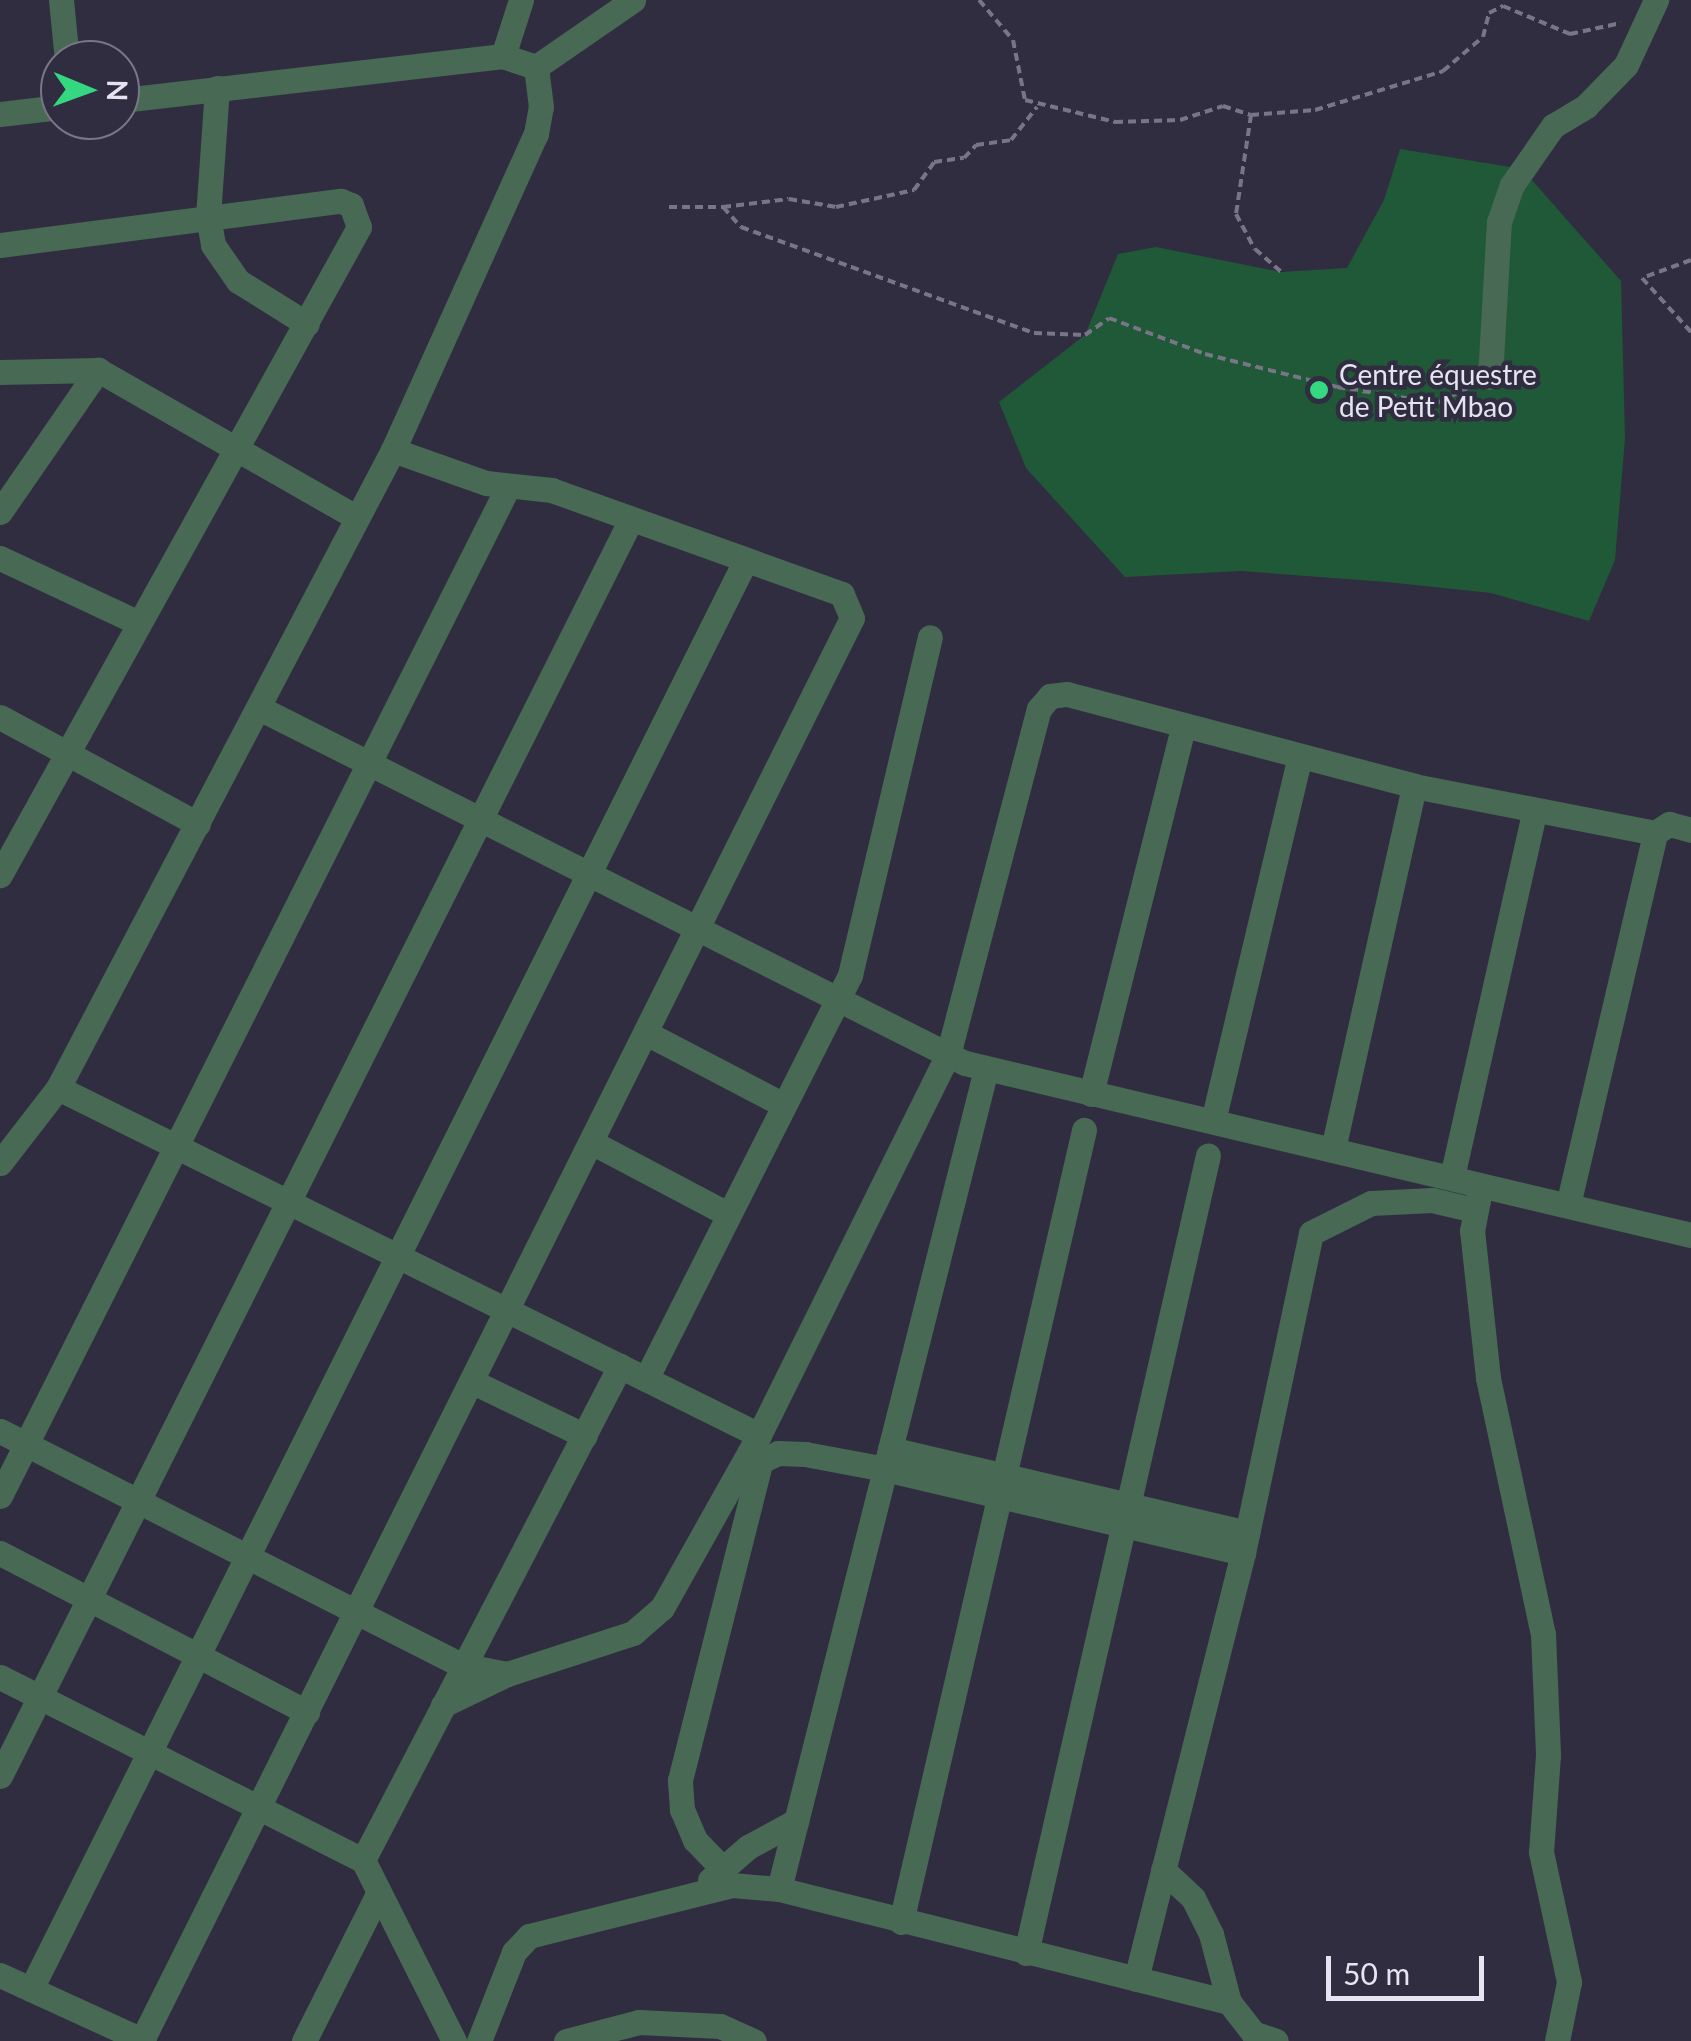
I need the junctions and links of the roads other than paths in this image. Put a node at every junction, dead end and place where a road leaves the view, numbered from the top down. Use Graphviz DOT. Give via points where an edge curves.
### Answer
graph roads {
  1 [pos="60,0"];
  2 [pos="521,0"];
  3 [pos="633,0"];
  4 [pos="1654,7"];
  5 [pos="65,40"];
  6 [pos="503,56"];
  7 [pos="536,67"];
  8 [pos="218,88"];
  9 [pos="140,98"];
  10 [pos="40,109"];
  11 [pos="0,114"];
  12 [pos="208,216"];
  13 [pos="0,244"];
  14 [pos="308,324"];
  15 [pos="98,370"];
  16 [pos="0,372"];
  17 [pos="1490,377"];
  18 [pos="393,450"];
  19 [pos="235,453"];
  20 [pos="508,487"];
  21 [pos="0,512"];
  22 [pos="356,518"];
  23 [pos="629,523"];
  24 [pos="0,558"];
  25 [pos="744,563"];
  26 [pos="139,622"];
  27 [pos="930,637"];
  28 [pos="261,709"];
  29 [pos="0,717"];
  30 [pos="1183,729"];
  31 [pos="64,756"];
  32 [pos="1299,758"];
  33 [pos="368,766"];
  34 [pos="1414,786"];
  35 [pos="1534,812"];
  36 [pos="479,822"];
  37 [pos="198,824"];
  38 [pos="1691,830"];
  39 [pos="1655,833"];
  40 [pos="1,869"];
  41 [pos="588,876"];
  42 [pos="700,930"];
  43 [pos="838,998"];
  44 [pos="648,1034"];
  45 [pos="948,1055"];
  46 [pos="986,1069"];
  47 [pos="58,1088"];
  48 [pos="1091,1094"];
  49 [pos="780,1103"];
  50 [pos="1212,1122"];
  51 [pos="1084,1130"];
  52 [pos="593,1143"];
  53 [pos="177,1146"];
  54 [pos="1333,1149"];
  55 [pos="1208,1155"];
  56 [pos="0,1163"];
  57 [pos="1452,1177"];
  58 [pos="1478,1197"];
  59 [pos="288,1202"];
  60 [pos="1568,1205"];
  61 [pos="726,1214"];
  62 [pos="1690,1233"];
  63 [pos="398,1256"];
  64 [pos="508,1311"];
  65 [pos="620,1366"];
  66 [pos="646,1379"];
  67 [pos="473,1382"];
  68 [pos="0,1430"];
  69 [pos="759,1435"];
  70 [pos="585,1436"];
  71 [pos="27,1446"];
  72 [pos="887,1459"];
  73 [pos="1002,1486"];
  74 [pos="0,1496"];
  75 [pos="137,1503"];
  76 [pos="1126,1515"];
  77 [pos="1245,1543"];
  78 [pos="0,1552"];
  79 [pos="246,1558"];
  80 [pos="89,1599"];
  81 [pos="355,1616"];
  82 [pos="198,1656"];
  83 [pos="461,1665"];
  84 [pos="508,1674"];
  85 [pos="0,1678"];
  86 [pos="40,1697"];
  87 [pos="443,1705"];
  88 [pos="307,1712"];
  89 [pos="150,1752"];
  90 [pos="0,1776"];
  91 [pos="259,1807"];
  92 [pos="796,1821"];
  93 [pos="363,1860"];
  94 [pos="720,1867"];
  95 [pos="1163,1870"];
  96 [pos="703,1887"];
  97 [pos="780,1889"];
  98 [pos="378,1894"];
  99 [pos="901,1922"];
  100 [pos="1026,1952"];
  101 [pos="0,1975"];
  102 [pos="1136,1979"];
  103 [pos="31,1989"];
  104 [pos="1229,2002"];
  105 [pos="634,2031"];
  106 [pos="143,2041"];
  107 [pos="304,2041"];
  108 [pos="454,2041"];
  109 [pos="478,2041"];
  110 [pos="566,2041"];
  111 [pos="754,2041"];
  112 [pos="1276,2041"];
  113 [pos="1557,2041"];
  1 -- 5 [label="street"];
  2 -- 6 [label="street"];
  3 -- 7 [label="street"];
  4 -- 17 [label="street" via="1626,65 1586,106 1554,126 1512,185 1497,240"];
  6 -- 7 [label="street"];
  6 -- 8 [label="street"];
  7 -- 18 [label="street" via="542,107 536,134"];
  8 -- 9 [label="street"];
  8 -- 12 [label="street"];
  10 -- 11 [label="street"];
  12 -- 13 [label="street"];
  12 -- 14 [label="street" via="212,245 238,282"];
  12 -- 14 [label="street" via="341,200 351,205 358,226"];
  14 -- 19 [label="street"];
  15 -- 16 [label="street"];
  15 -- 19 [label="street"];
  15 -- 21 [label="street"];
  18 -- 20 [label="street"];
  18 -- 22 [label="street"];
  19 -- 22 [label="street"];
  19 -- 26 [label="street"];
  20 -- 23 [label="street" via="552,490"];
  20 -- 33 [label="street"];
  22 -- 28 [label="street"];
  23 -- 25 [label="street"];
  23 -- 36 [label="street"];
  24 -- 26 [label="street"];
  25 -- 41 [label="street"];
  25 -- 42 [label="street" via="842,594 852,618"];
  26 -- 31 [label="street"];
  27 -- 43 [label="street" via="860,949"];
  28 -- 33 [label="street"];
  28 -- 37 [label="street"];
  29 -- 31 [label="street"];
  30 -- 32 [label="street"];
  30 -- 45 [label="street" via="1067,694 1050,696 1039,709"];
  30 -- 48 [label="street"];
  31 -- 37 [label="street"];
  31 -- 40 [label="street"];
  32 -- 34 [label="street"];
  32 -- 50 [label="street"];
  33 -- 36 [label="street"];
  33 -- 53 [label="street"];
  34 -- 35 [label="street"];
  34 -- 54 [label="street"];
  35 -- 39 [label="street"];
  35 -- 57 [label="street"];
  36 -- 41 [label="street"];
  36 -- 59 [label="street"];
  37 -- 47 [label="street"];
  38 -- 39 [label="street" via="1669,824"];
  39 -- 60 [label="street"];
  41 -- 42 [label="street"];
  41 -- 63 [label="street"];
  42 -- 43 [label="street"];
  42 -- 44 [label="street"];
  43 -- 45 [label="street"];
  43 -- 49 [label="street"];
  44 -- 49 [label="street"];
  44 -- 52 [label="street"];
  45 -- 46 [label="street"];
  45 -- 69 [label="street"];
  46 -- 48 [label="street"];
  46 -- 72 [label="street"];
  47 -- 53 [label="street"];
  47 -- 56 [label="street"];
  48 -- 50 [label="street"];
  49 -- 61 [label="street"];
  50 -- 54 [label="street"];
  51 -- 73 [label="street"];
  52 -- 61 [label="street"];
  52 -- 64 [label="street"];
  53 -- 59 [label="street"];
  53 -- 71 [label="street"];
  54 -- 57 [label="street"];
  55 -- 76 [label="street"];
  57 -- 58 [label="street"];
  58 -- 60 [label="street"];
  58 -- 77 [label="street" via="1371,1203 1311,1233"];
  58 -- 113 [label="street" via="1488,1378 1543,1634 1548,1755 1541,1852 1569,1982"];
  59 -- 63 [label="street"];
  59 -- 75 [label="street"];
  60 -- 62 [label="street"];
  61 -- 66 [label="street"];
  63 -- 64 [label="street"];
  63 -- 79 [label="street"];
  64 -- 65 [label="street"];
  64 -- 67 [label="street"];
  65 -- 66 [label="street"];
  65 -- 70 [label="street"];
  66 -- 69 [label="street"];
  67 -- 70 [label="street"];
  67 -- 81 [label="street"];
  68 -- 71 [label="street"];
  69 -- 84 [label="street" via="650,1622"];
  70 -- 83 [label="street"];
  71 -- 74 [label="street"];
  71 -- 75 [label="street"];
  72 -- 73 [label="street"];
  72 -- 92 [label="street"];
  72 -- 94 [label="street" via="778,1453 761,1461 753,1479 680,1780 682,1810 695,1840"];
  73 -- 76 [label="street"];
  73 -- 99 [label="street"];
  75 -- 79 [label="street"];
  75 -- 80 [label="street"];
  76 -- 77 [label="street"];
  76 -- 100 [label="street"];
  77 -- 95 [label="street"];
  78 -- 80 [label="street"];
  79 -- 81 [label="street"];
  79 -- 82 [label="street"];
  80 -- 82 [label="street"];
  80 -- 86 [label="street"];
  81 -- 83 [label="street"];
  81 -- 88 [label="street"];
  82 -- 88 [label="street"];
  82 -- 89 [label="street"];
  83 -- 84 [label="street"];
  83 -- 87 [label="street"];
  84 -- 87 [label="street"];
  85 -- 86 [label="street"];
  86 -- 89 [label="street"];
  86 -- 90 [label="street"];
  87 -- 93 [label="street"];
  88 -- 91 [label="street"];
  89 -- 91 [label="street"];
  89 -- 103 [label="street"];
  91 -- 93 [label="street"];
  91 -- 106 [label="street"];
  92 -- 94 [label="street"];
  92 -- 97 [label="street"];
  93 -- 98 [label="street"];
  94 -- 96 [label="street"];
  95 -- 102 [label="street"];
  95 -- 104 [label="street" via="1193,1898 1211,1934"];
  96 -- 97 [label="street"];
  96 -- 109 [label="street" via="530,1936 514,1952"];
  97 -- 99 [label="street"];
  98 -- 107 [label="street"];
  98 -- 108 [label="street"];
  99 -- 100 [label="street"];
  100 -- 102 [label="street"];
  101 -- 103 [label="street"];
  102 -- 104 [label="street"];
  103 -- 106 [label="street"];
  104 -- 112 [label="street" via="1253,2033"];
  105 -- 110 [label="street"];
  105 -- 111 [label="street" via="720,2026"];
}
